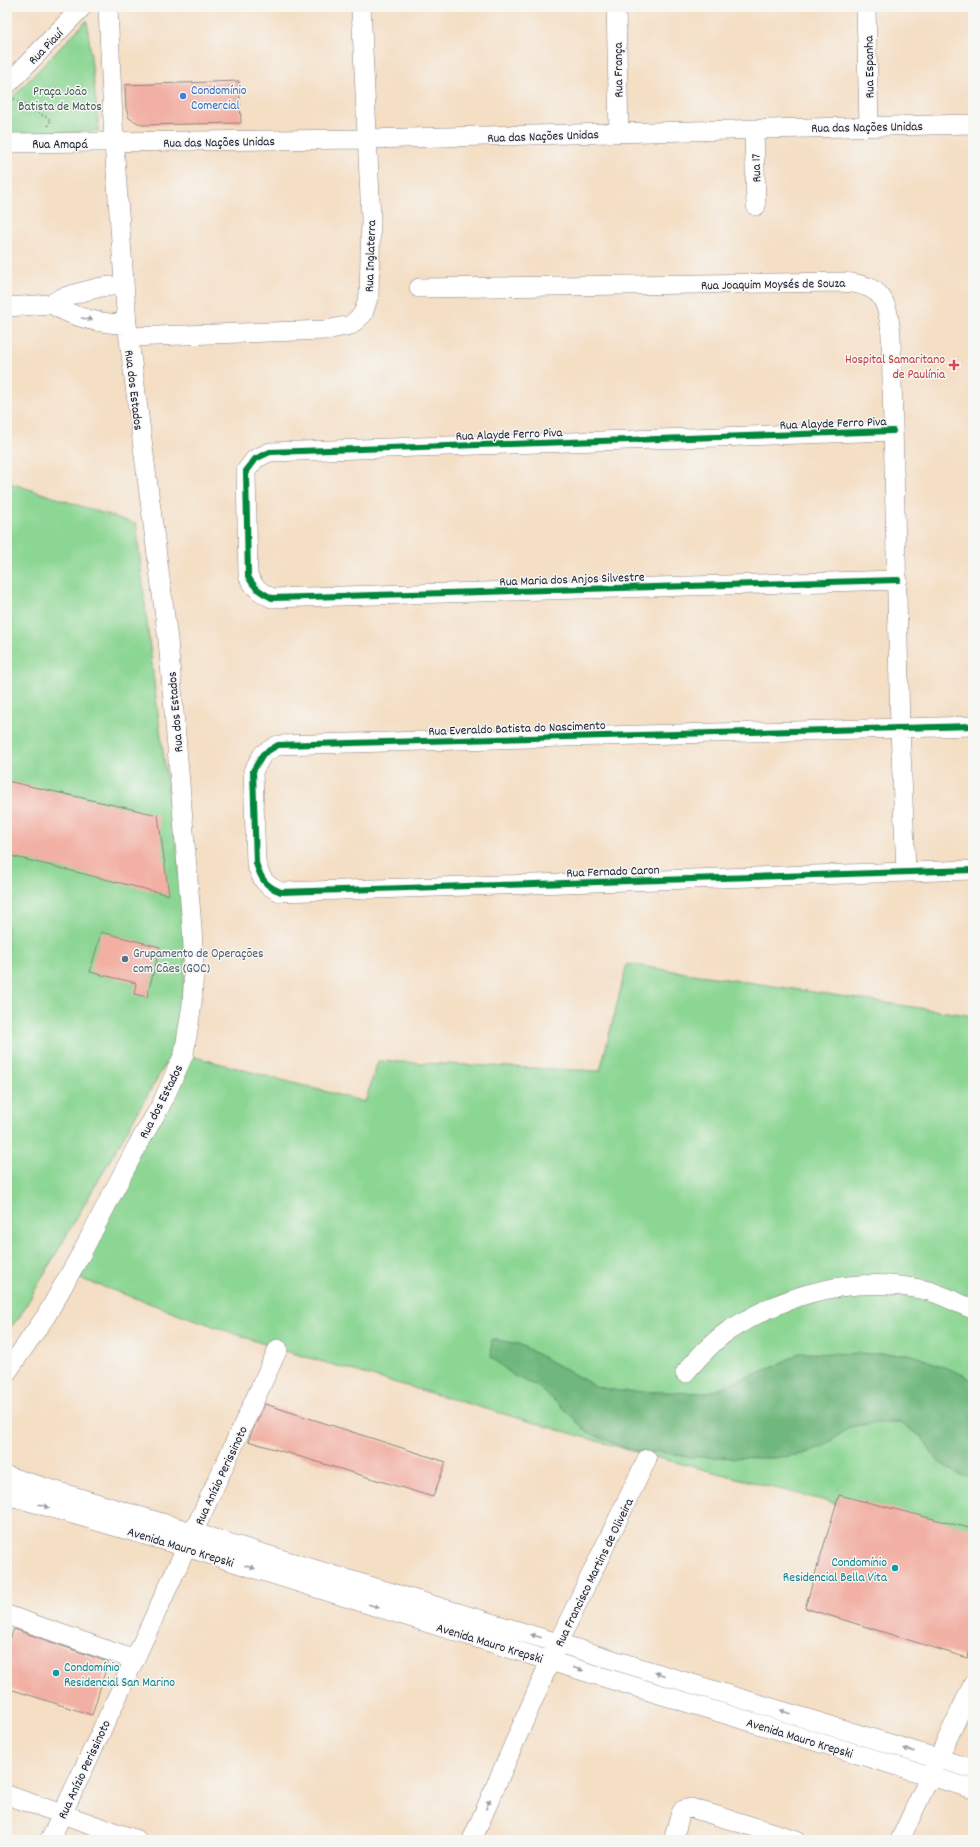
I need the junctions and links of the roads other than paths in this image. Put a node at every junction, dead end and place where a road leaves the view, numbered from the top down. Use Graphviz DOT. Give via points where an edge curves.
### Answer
graph roads {
  1 [pos="82,7"];
  2 [pos="108,7"];
  3 [pos="361,7"];
  4 [pos="616,7"];
  5 [pos="866,7"];
  6 [pos="9,91"];
  7 [pos="973,124"];
  8 [pos="869,126"];
  9 [pos="754,129"];
  10 [pos="619,132"];
  11 [pos="367,140"];
  12 [pos="114,142"];
  13 [pos="7,143"];
  14 [pos="756,206"];
  15 [pos="124,285"];
  16 [pos="419,288"];
  17 [pos="51,304"];
  18 [pos="7,307"];
  19 [pos="128,330"];
  20 [pos="893,430"];
  21 [pos="898,580"];
  22 [pos="252,584"];
  23 [pos="973,726"];
  24 [pos="900,728"];
  25 [pos="973,870"];
  26 [pos="906,872"];
  27 [pos="260,875"];
  28 [pos="973,1309"];
  29 [pos="278,1349"];
  30 [pos="7,1372"];
  31 [pos="684,1373"];
  32 [pos="647,1459"];
  33 [pos="7,1476"];
  34 [pos="7,1496"];
  35 [pos="190,1539"];
  36 [pos="7,1615"];
  37 [pos="558,1643"];
  38 [pos="134,1660"];
  39 [pos="550,1661"];
  40 [pos="973,1684"];
  41 [pos="938,1759"];
  42 [pos="973,1769"];
  43 [pos="930,1776"];
  44 [pos="973,1789"];
  45 [pos="7,1795"];
  46 [pos="62,1814"];
  47 [pos="50,1840"];
  48 [pos="137,1840"];
  49 [pos="472,1840"];
  50 [pos="673,1840"];
  51 [pos="797,1840"];
  52 [pos="900,1840"];
  1 -- 6 [label="street, Rua Piauí"];
  2 -- 12 [label="street, Rua dos Estados"];
  3 -- 11 [label="street, Rua Inglaterra"];
  4 -- 10 [label="street, Rua França"];
  5 -- 8 [label="street, Rua Espanha"];
  7 -- 8 [label="street, Rua das Nações Unidas"];
  8 -- 9 [label="street, Rua das Nações Unidas"];
  9 -- 10 [label="street, Rua das Nações Unidas"];
  9 -- 14 [label="street, Rua 17"];
  10 -- 11 [label="street, Rua das Nações Unidas"];
  11 -- 12 [label="street, Rua das Nações Unidas"];
  11 -- 19 [label="street, Rua Inglaterra" via="371,219 369,295 363,314 351,325 326,330"];
  12 -- 13 [label="street, Rua Amapá"];
  12 -- 15 [label="street, Rua dos Estados"];
  15 -- 17 [label="street" via="101,287 74,294"];
  15 -- 19 [label="street, Rua dos Estados"];
  16 -- 20 [label="street, Rua Joaquim Moysés de Souza" via="858,282 875,290 886,302 891,336"];
  17 -- 18 [label="street"];
  17 -- 19 [label="street, Rua Inglaterra, one-way" via="82,318"];
  19 -- 30 [label="street, Rua dos Estados" via="168,640 192,927 192,1004 184,1054 161,1105 46,1316"];
  20 -- 21 [label="street, Rua Joaquim Moysés de Souza"];
  20 -- 22 [label="street, Rua Alayde Ferro Piva" via="270,452 255,459 246,471 248,576"];
  21 -- 22 [label="street, Rua Maria dos Anjos Silvestre" via="272,598 259,592"];
  21 -- 24 [label="street, Rua Joaquim Moysés de Souza"];
  23 -- 24 [label="street, Rua Everaldo Batista do Nascimento"];
  24 -- 26 [label="street, Rua Joaquim Moysés de Souza"];
  24 -- 27 [label="street, Rua Everaldo Batista do Nascimento" via="278,745 263,754 253,771 256,864"];
  25 -- 26 [label="street, Rua Fernado Caron"];
  26 -- 27 [label="street, Rua Fernado Caron" via="281,892 269,888"];
  28 -- 31 [label="street" via="926,1290 894,1285 859,1284 826,1289 778,1303 728,1331 701,1354"];
  29 -- 35 [label="street, Rua Anízio Perissinoto"];
  32 -- 37 [label="street, Rua Francisco Martins de Oliveira"];
  33 -- 35 [label="street, Avenida Mauro Krepski"];
  34 -- 35 [label="street, Avenida Mauro Krepski, one-way"];
  37 -- 35 [label="street, Avenida Mauro Krepski, one-way"];
  35 -- 38 [label="street, Rua Anízio Perissinoto"];
  35 -- 39 [label="street, Avenida Mauro Krepski, one-way"];
  36 -- 38 [label="street"];
  37 -- 39 [label="street, Rua Francisco Martins de Oliveira"];
  41 -- 37 [label="street, Avenida Mauro Krepski, one-way"];
  38 -- 46 [label="street, Rua Anízio Perissinoto"];
  39 -- 43 [label="street, Avenida Mauro Krepski, one-way"];
  49 -- 39 [label="street, Rua Francisco Martins de Oliveira, one-way"];
  40 -- 41 [label="street"];
  41 -- 42 [label="street, Avenida Mauro Krepski"];
  41 -- 43 [label="street"];
  43 -- 44 [label="street, Avenida Mauro Krepski"];
  43 -- 52 [label="street"];
  45 -- 46 [label="street"];
  46 -- 47 [label="street, Rua Anízio Perissinoto"];
  46 -- 48 [label="street"];
  50 -- 51 [label="street" via="680,1815 683,1810 691,1808"];
}
